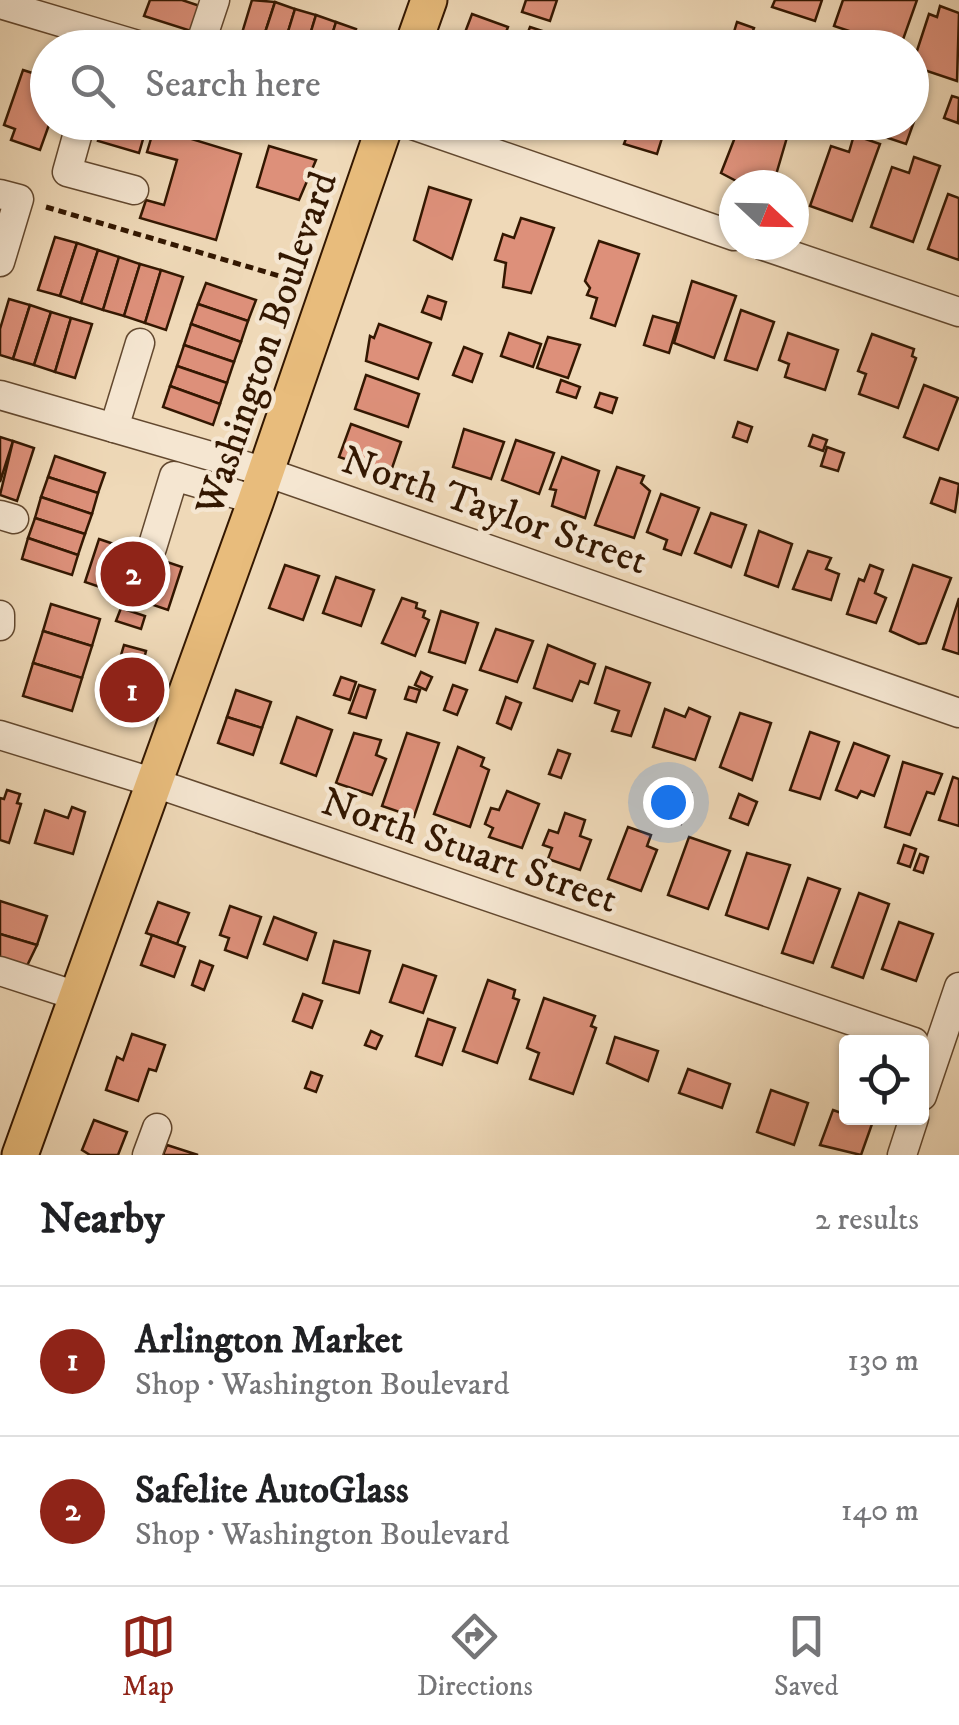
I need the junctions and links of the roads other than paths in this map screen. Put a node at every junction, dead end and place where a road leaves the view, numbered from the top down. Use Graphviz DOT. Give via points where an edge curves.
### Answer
graph roads {
  1 [pos="214,0"];
  2 [pos="429,0"];
  3 [pos="0,4"];
  4 [pos="33,7"];
  5 [pos="81,30"];
  6 [pos="205,30"];
  7 [pos="418,30"];
  8 [pos="76,140"];
  9 [pos="380,140"];
  10 [pos="456,140"];
  11 [pos="134,190"];
  12 [pos="10,196"];
  13 [pos="719,231"];
  14 [pos="805,260"];
  15 [pos="0,262"];
  16 [pos="959,312"];
  17 [pos="140,343"];
  18 [pos="0,395"];
  19 [pos="114,428"];
  20 [pos="261,486"];
  21 [pos="152,548"];
  22 [pos="0,616"];
  23 [pos="0,626"];
  24 [pos="959,713"];
  25 [pos="0,735"];
  26 [pos="154,783"];
  27 [pos="0,971"];
  28 [pos="959,987"];
  29 [pos="77,996"];
  30 [pos="933,1049"];
  31 [pos="912,1125"];
  32 [pos="20,1155"];
  33 [pos="902,1155"];
  1 -- 6 [label="street"];
  2 -- 7 [label="main road"];
  3 -- 4 [label="street"];
  4 -- 5 [label="street"];
  8 -- 11 [label="street" via="67,172"];
  9 -- 20 [label="main road, Washington Boulevard"];
  10 -- 13 [label="street"];
  12 -- 15 [label="street"];
  14 -- 16 [label="street"];
  17 -- 19 [label="street"];
  18 -- 19 [label="street, North Taylor Street"];
  19 -- 20 [label="street, North Taylor Street"];
  20 -- 21 [label="street" via="174,476"];
  20 -- 24 [label="street, North Taylor Street"];
  20 -- 26 [label="main road, Washington Boulevard"];
  22 -- 23 [label="street"];
  25 -- 26 [label="street, North Stuart Street"];
  26 -- 29 [label="main road, Washington Boulevard"];
  26 -- 30 [label="street, North Stuart Street"];
  27 -- 29 [label="street"];
  28 -- 30 [label="street"];
  29 -- 32 [label="main road, Washington Boulevard"];
  31 -- 33 [label="street"];
}
